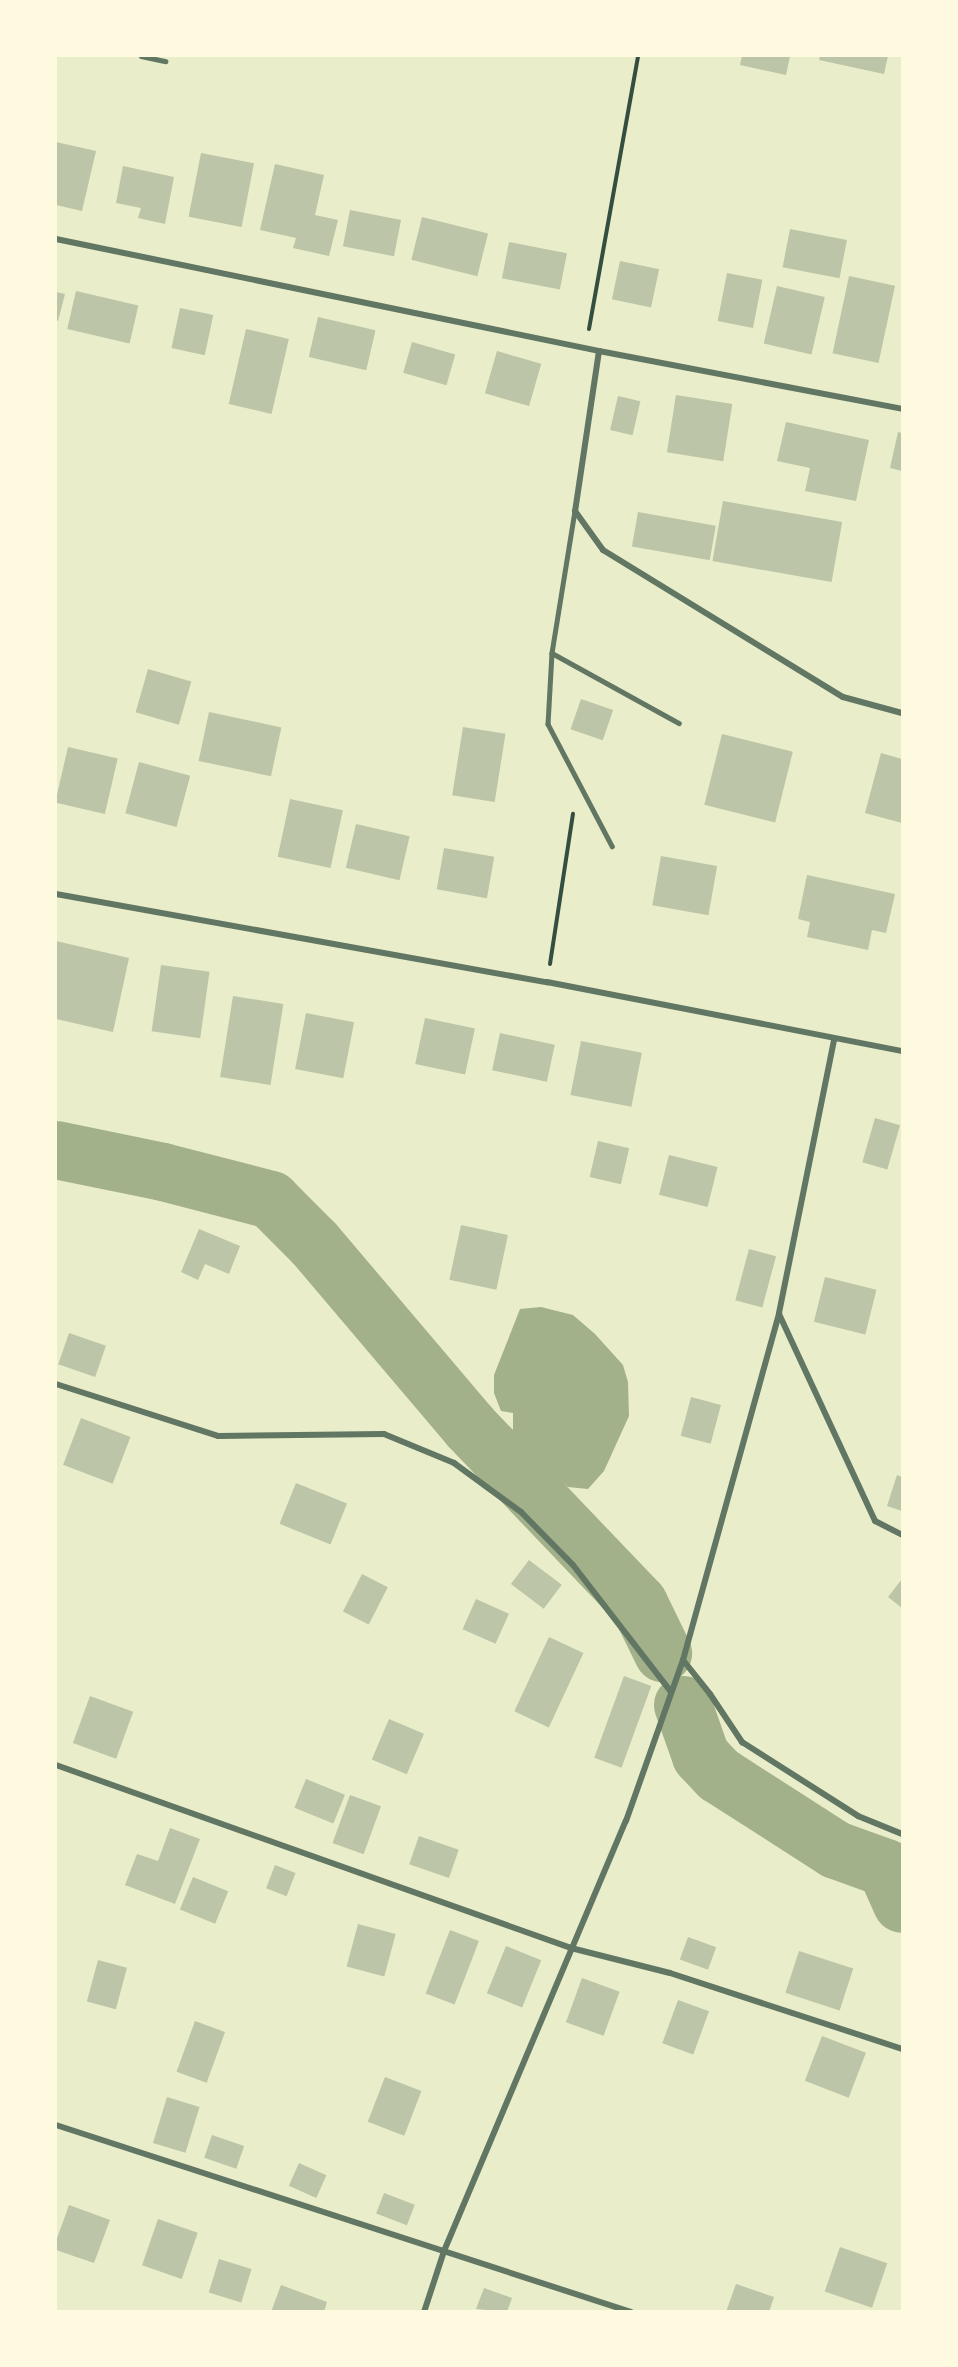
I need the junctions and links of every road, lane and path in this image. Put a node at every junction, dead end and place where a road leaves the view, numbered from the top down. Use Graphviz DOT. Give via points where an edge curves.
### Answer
graph roads {
  1 [pos="141,56"];
  2 [pos="638,56"];
  3 [pos="165,61"];
  4 [pos="56,238"];
  5 [pos="585,348"];
  6 [pos="599,351"];
  7 [pos="903,409"];
  8 [pos="575,511"];
  9 [pos="552,653"];
  10 [pos="903,713"];
  11 [pos="679,723"];
  12 [pos="578,781"];
  13 [pos="612,846"];
  14 [pos="56,894"];
  15 [pos="547,982"];
  16 [pos="834,1039"];
  17 [pos="903,1051"];
  18 [pos="779,1313"];
  19 [pos="56,1384"];
  20 [pos="903,1535"];
  21 [pos="683,1660"];
  22 [pos="671,1692"];
  23 [pos="56,1765"];
  24 [pos="903,1834"];
  25 [pos="571,1948"];
  26 [pos="903,2049"];
  27 [pos="56,2125"];
  28 [pos="444,2251"];
  29 [pos="424,2312"];
  30 [pos="631,2312"];
  1 -- 3 [label="lane"];
  2 -- 5 [label="path"];
  4 -- 5 [label="street"];
  5 -- 6 [label="street"];
  6 -- 7 [label="street"];
  6 -- 8 [label="street"];
  8 -- 9 [label="lane"];
  8 -- 10 [label="street" via="603,550 663,587 843,697"];
  9 -- 11 [label="lane"];
  9 -- 12 [label="lane" via="548,724"];
  12 -- 13 [label="lane"];
  12 -- 15 [label="path"];
  14 -- 15 [label="street"];
  15 -- 16 [label="street"];
  16 -- 17 [label="street"];
  16 -- 18 [label="street"];
  18 -- 20 [label="street" via="875,1521"];
  18 -- 21 [label="street"];
  19 -- 22 [label="street" via="218,1436 384,1434 454,1463 521,1512 573,1565"];
  21 -- 22 [label="street"];
  21 -- 24 [label="street" via="742,1742 858,1816"];
  22 -- 25 [label="street" via="626,1821"];
  23 -- 25 [label="street"];
  25 -- 26 [label="street" via="670,1973"];
  25 -- 28 [label="street"];
  27 -- 28 [label="street"];
  28 -- 29 [label="street"];
  28 -- 30 [label="street"];
}
